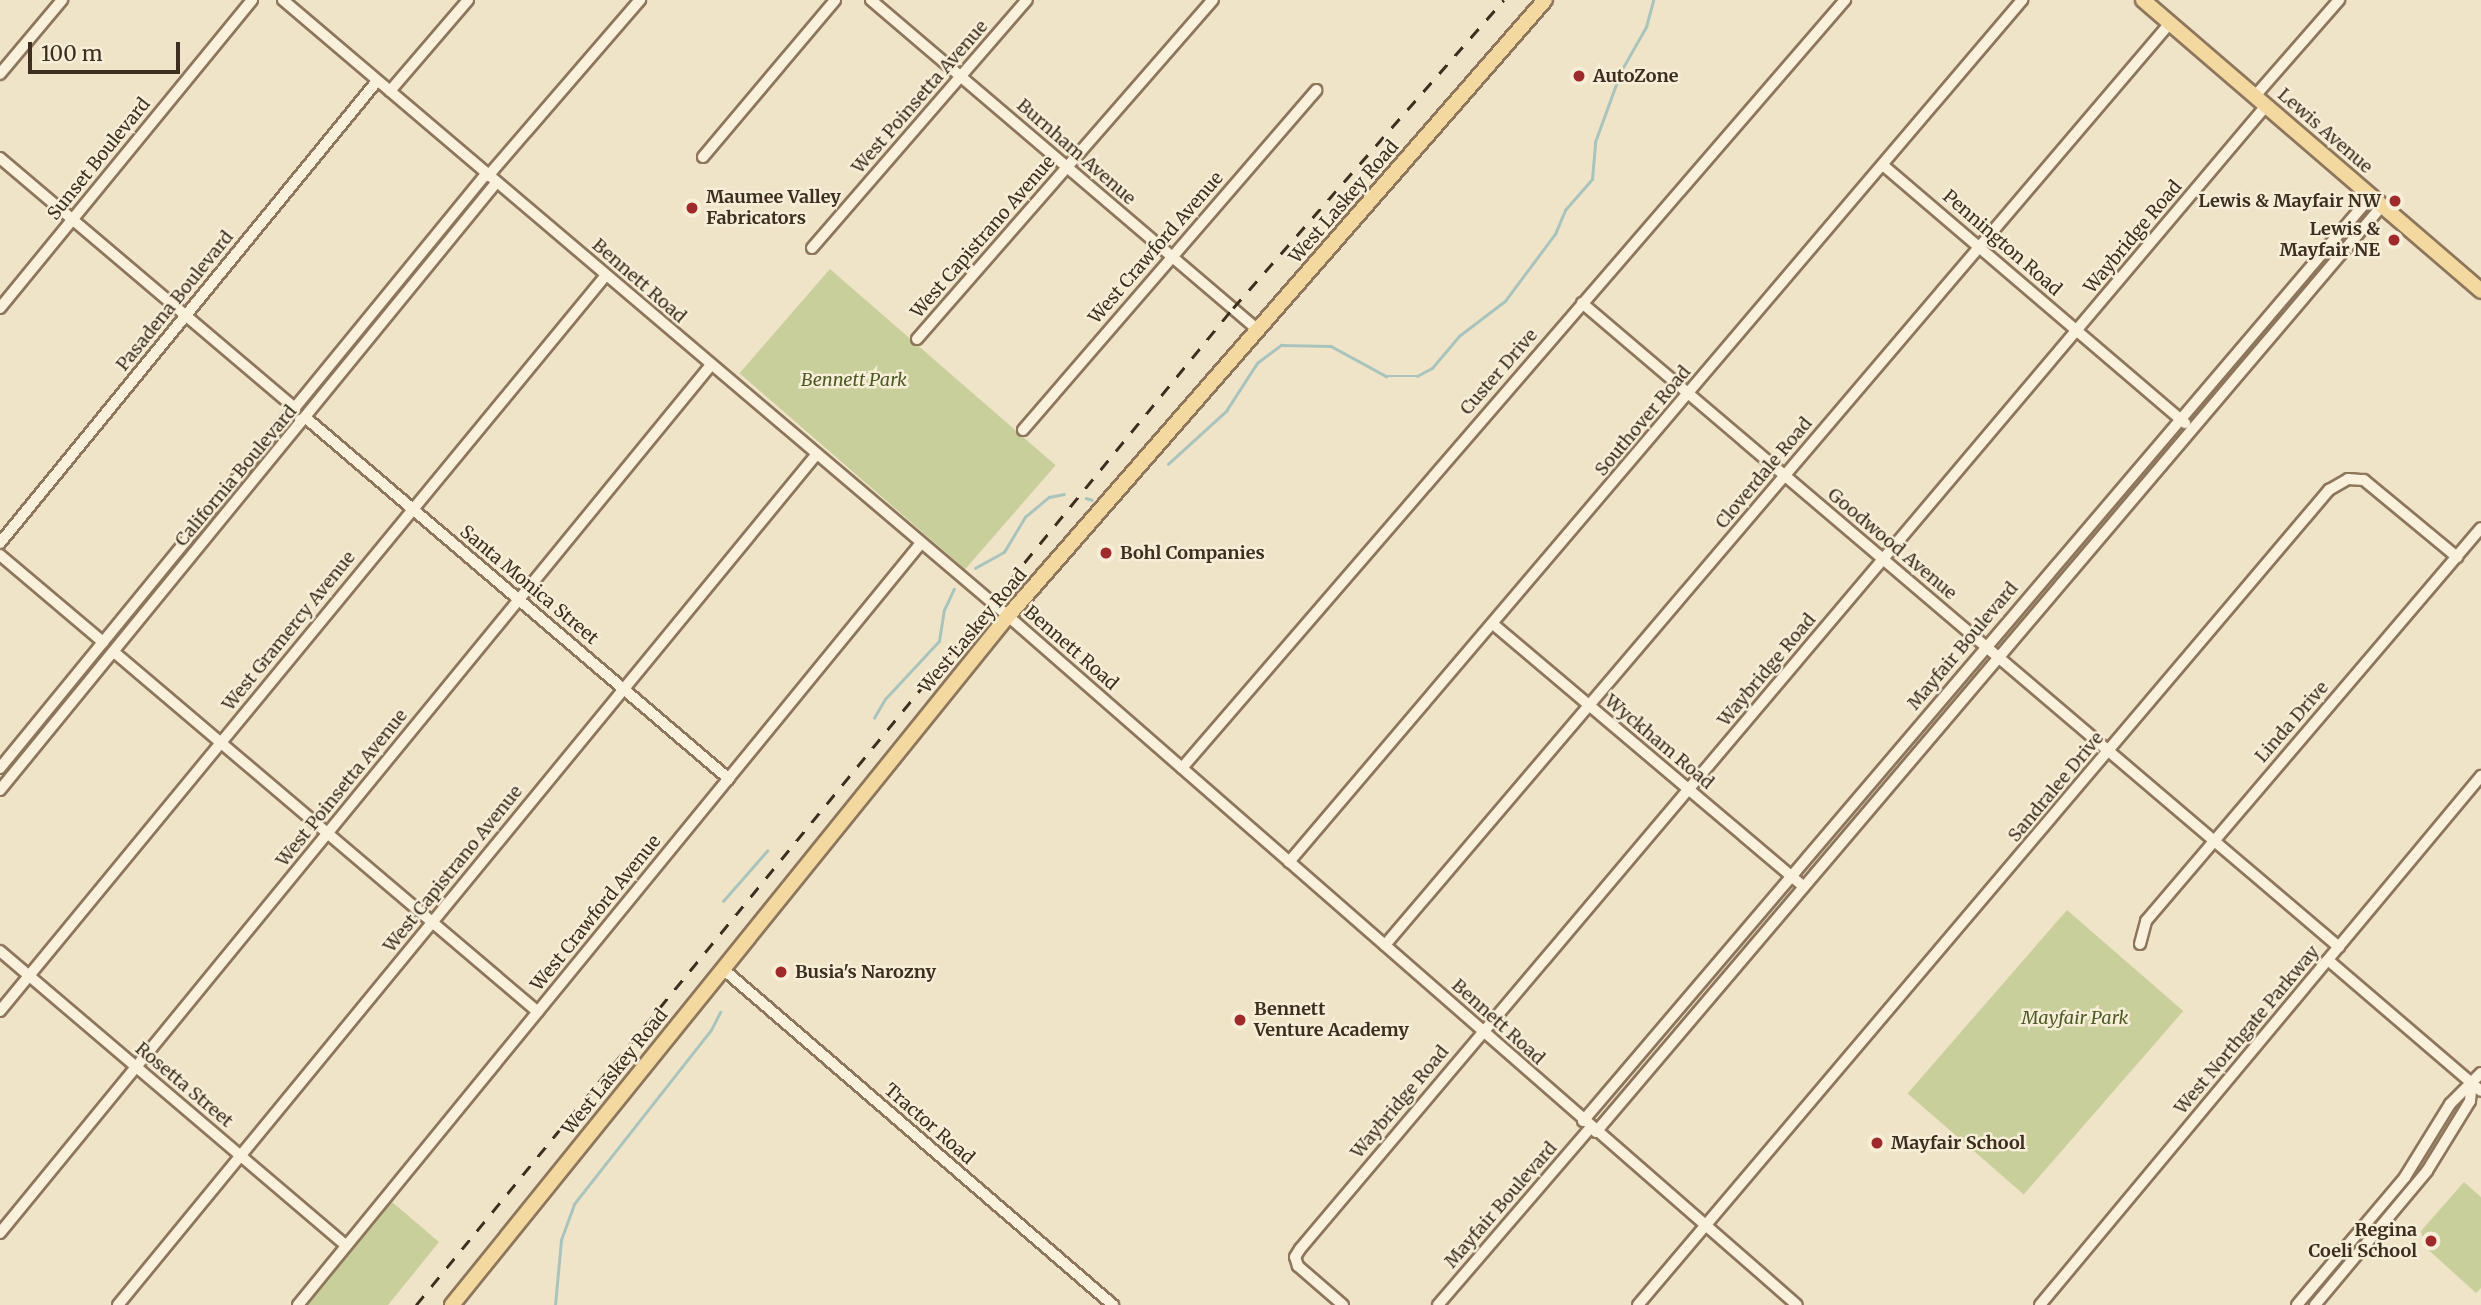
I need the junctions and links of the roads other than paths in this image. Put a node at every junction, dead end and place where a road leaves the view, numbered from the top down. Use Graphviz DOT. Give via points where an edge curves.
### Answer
graph roads {
  1 [pos="62,0"];
  2 [pos="252,0"];
  3 [pos="468,0"];
  4 [pos="640,0"];
  5 [pos="835,0"];
  6 [pos="871,0"];
  7 [pos="1027,0"];
  8 [pos="1213,0"];
  9 [pos="1545,0"];
  10 [pos="1845,0"];
  11 [pos="2022,0"];
  12 [pos="2143,0"];
  13 [pos="2339,0"];
  14 [pos="290,2"];
  15 [pos="2170,23"];
  16 [pos="0,74"];
  17 [pos="961,77"];
  18 [pos="377,81"];
  19 [pos="1316,90"];
  20 [pos="390,91"];
  21 [pos="2261,101"];
  22 [pos="704,156"];
  23 [pos="0,158"];
  24 [pos="1884,166"];
  25 [pos="1066,167"];
  26 [pos="490,177"];
  27 [pos="2376,201"];
  28 [pos="73,219"];
  29 [pos="1979,247"];
  30 [pos="812,248"];
  31 [pos="1171,257"];
  32 [pos="606,275"];
  33 [pos="2481,291"];
  34 [pos="390,294"];
  35 [pos="401,303"];
  36 [pos="1582,303"];
  37 [pos="0,308"];
  38 [pos="185,315"];
  39 [pos="1258,330"];
  40 [pos="2077,331"];
  41 [pos="917,339"];
  42 [pos="710,365"];
  43 [pos="1689,394"];
  44 [pos="295,408"];
  45 [pos="306,418"];
  46 [pos="2180,419"];
  47 [pos="2192,429"];
  48 [pos="1023,430"];
  49 [pos="816,455"];
  50 [pos="1784,475"];
  51 [pos="412,508"];
  52 [pos="199,524"];
  53 [pos="2481,528"];
  54 [pos="210,534"];
  55 [pos="0,543"];
  56 [pos="921,543"];
  57 [pos="0,555"];
  58 [pos="2457,557"];
  59 [pos="1883,559"];
  60 [pos="519,599"];
  61 [pos="1008,616"];
  62 [pos="1493,624"];
  63 [pos="103,642"];
  64 [pos="1986,646"];
  65 [pos="114,652"];
  66 [pos="1998,657"];
  67 [pos="623,688"];
  68 [pos="1589,705"];
  69 [pos="220,742"];
  70 [pos="2109,751"];
  71 [pos="3,764"];
  72 [pos="1182,768"];
  73 [pos="17,769"];
  74 [pos="2481,776"];
  75 [pos="729,779"];
  76 [pos="0,790"];
  77 [pos="1688,790"];
  78 [pos="327,833"];
  79 [pos="2214,841"];
  80 [pos="1289,862"];
  81 [pos="1791,877"];
  82 [pos="1804,887"];
  83 [pos="432,922"];
  84 [pos="2140,944"];
  85 [pos="1385,945"];
  86 [pos="2339,947"];
  87 [pos="0,951"];
  88 [pos="2328,960"];
  89 [pos="723,969"];
  90 [pos="29,976"];
  91 [pos="0,1011"];
  92 [pos="538,1012"];
  93 [pos="1482,1031"];
  94 [pos="136,1067"];
  95 [pos="2481,1073"];
  96 [pos="2477,1087"];
  97 [pos="1590,1126"];
  98 [pos="241,1156"];
  99 [pos="1705,1226"];
  100 [pos="2362,1227"];
  101 [pos="0,1233"];
  102 [pos="2373,1236"];
  103 [pos="346,1245"];
  104 [pos="118,1305"];
  105 [pos="298,1305"];
  106 [pos="452,1305"];
  107 [pos="1113,1305"];
  108 [pos="1343,1305"];
  109 [pos="1438,1305"];
  110 [pos="1638,1305"];
  111 [pos="1797,1305"];
  112 [pos="2040,1305"];
  113 [pos="2297,1305"];
  114 [pos="2315,1305"];
  1 -- 16 [label="street"];
  2 -- 28 [label="street, Sunset Boulevard"];
  3 -- 20 [label="street"];
  4 -- 26 [label="street, California Boulevard"];
  5 -- 22 [label="street"];
  6 -- 17 [label="street, Burnham Avenue"];
  7 -- 17 [label="street, West Poinsetta Avenue"];
  8 -- 25 [label="street, West Capistrano Avenue"];
  9 -- 39 [label="main road, West Laskey Road"];
  10 -- 36 [label="street, Custer Drive"];
  11 -- 24 [label="street, Southover Road"];
  12 -- 15 [label="main road, Lewis Avenue"];
  13 -- 21 [label="street, Waybridge Road"];
  14 -- 18 [label="street, Bennett Road"];
  15 -- 21 [label="main road, Lewis Avenue"];
  15 -- 29 [label="street, Cloverdale Road"];
  17 -- 25 [label="street, Burnham Avenue"];
  17 -- 30 [label="street, West Poinsetta Avenue"];
  18 -- 20 [label="street, Bennett Road"];
  18 -- 38 [label="street, Pasadena Boulevard"];
  19 -- 31 [label="street, West Crawford Avenue"];
  20 -- 26 [label="street, Bennett Road"];
  21 -- 27 [label="main road, Lewis Avenue"];
  21 -- 40 [label="street, Waybridge Road"];
  23 -- 28 [label="street, Santa Monica Street"];
  24 -- 29 [label="street, Pennington Road"];
  24 -- 43 [label="street, Southover Road"];
  25 -- 31 [label="street, Burnham Avenue"];
  25 -- 41 [label="street, West Capistrano Avenue"];
  26 -- 32 [label="street, Bennett Road"];
  26 -- 34 [label="street, California Boulevard"];
  26 -- 35 [label="street, California Boulevard"];
  27 -- 33 [label="main road, Lewis Avenue"];
  27 -- 46 [label="street, Mayfair Boulevard"];
  27 -- 47 [label="street, Mayfair Boulevard"];
  28 -- 37 [label="street, Sunset Boulevard"];
  28 -- 38 [label="street, Santa Monica Street"];
  29 -- 40 [label="street, Pennington Road"];
  29 -- 50 [label="street, Cloverdale Road"];
  31 -- 39 [label="street, Burnham Avenue"];
  31 -- 48 [label="street, West Crawford Avenue"];
  32 -- 42 [label="street, Bennett Road"];
  32 -- 51 [label="street, West Gramercy Avenue"];
  34 -- 35 [label="street"];
  34 -- 44 [label="street, California Boulevard"];
  35 -- 45 [label="street, California Boulevard"];
  36 -- 43 [label="street, Goodwood Avenue"];
  36 -- 72 [label="street, Custer Drive"];
  38 -- 44 [label="street, Santa Monica Street"];
  38 -- 55 [label="street, Pasadena Boulevard"];
  39 -- 61 [label="main road, West Laskey Road"];
  40 -- 46 [label="street, Pennington Road"];
  40 -- 59 [label="street, Waybridge Road"];
  42 -- 49 [label="street, Bennett Road"];
  42 -- 60 [label="street, West Poinsetta Avenue"];
  43 -- 50 [label="street, Goodwood Avenue"];
  43 -- 62 [label="street, Southover Road"];
  44 -- 45 [label="street, Santa Monica Street" via="293,417"];
  44 -- 52 [label="street, California Boulevard"];
  45 -- 51 [label="street, Santa Monica Street"];
  45 -- 54 [label="street, California Boulevard"];
  46 -- 47 [label="street, Pennington Road"];
  46 -- 64 [label="street, Mayfair Boulevard"];
  47 -- 66 [label="street, Mayfair Boulevard"];
  49 -- 56 [label="street, Bennett Road"];
  49 -- 67 [label="street, West Capistrano Avenue"];
  50 -- 59 [label="street, Goodwood Avenue"];
  50 -- 68 [label="street, Cloverdale Road"];
  51 -- 60 [label="street, Santa Monica Street"];
  51 -- 69 [label="street, West Gramercy Avenue"];
  52 -- 54 [label="street"];
  52 -- 63 [label="street, California Boulevard"];
  53 -- 58 [label="street, Linda Drive"];
  54 -- 65 [label="street, California Boulevard"];
  56 -- 61 [label="street, Bennett Road"];
  56 -- 75 [label="street, West Crawford Avenue"];
  57 -- 63 [label="street"];
  58 -- 70 [label="street, Sandralee Drive" via="2364,480 2348,479 2329,490"];
  58 -- 79 [label="street, Linda Drive"];
  59 -- 64 [label="street, Goodwood Avenue"];
  59 -- 77 [label="street, Waybridge Road"];
  60 -- 67 [label="street, Santa Monica Street"];
  60 -- 78 [label="street, West Poinsetta Avenue"];
  61 -- 72 [label="street, Bennett Road"];
  61 -- 89 [label="main road, West Laskey Road"];
  62 -- 68 [label="street, Wyckham Road"];
  62 -- 80 [label="street, Southover Road"];
  63 -- 65 [label="street" via="101,653"];
  63 -- 71 [label="street, California Boulevard"];
  64 -- 66 [label="street, Goodwood Avenue"];
  64 -- 81 [label="street, Mayfair Boulevard"];
  65 -- 69 [label="street"];
  65 -- 73 [label="street, California Boulevard"];
  66 -- 70 [label="street, Goodwood Avenue"];
  66 -- 82 [label="street, Mayfair Boulevard"];
  67 -- 75 [label="street, Santa Monica Street"];
  67 -- 83 [label="street, West Capistrano Avenue"];
  68 -- 77 [label="street, Wyckham Road"];
  68 -- 85 [label="street, Cloverdale Road"];
  69 -- 78 [label="street"];
  69 -- 90 [label="street, West Gramercy Avenue"];
  70 -- 79 [label="street, Goodwood Avenue"];
  70 -- 99 [label="street, Sandralee Drive"];
  71 -- 73 [label="street"];
  72 -- 80 [label="street, Bennett Road"];
  73 -- 76 [label="street, California Boulevard"];
  74 -- 86 [label="street, West Northgate Parkway"];
  75 -- 92 [label="street, West Crawford Avenue"];
  77 -- 81 [label="street, Wyckham Road"];
  77 -- 93 [label="street, Waybridge Road"];
  78 -- 83 [label="street"];
  78 -- 94 [label="street, West Poinsetta Avenue"];
  79 -- 84 [label="street, Linda Drive" via="2146,921"];
  79 -- 86 [label="street, Goodwood Avenue"];
  80 -- 85 [label="street, Bennett Road"];
  81 -- 82 [label="street, Wyckham Road"];
  81 -- 97 [label="street, Mayfair Boulevard"];
  82 -- 97 [label="street, Mayfair Boulevard"];
  83 -- 92 [label="street"];
  83 -- 98 [label="street, West Capistrano Avenue"];
  85 -- 93 [label="street, Bennett Road"];
  86 -- 88 [label="street, West Northgate Parkway"];
  87 -- 90 [label="street, Rosetta Street"];
  88 -- 96 [label="street"];
  88 -- 112 [label="street, West Northgate Parkway"];
  89 -- 106 [label="main road, West Laskey Road"];
  89 -- 107 [label="street, Tractor Road"];
  90 -- 91 [label="street, West Gramercy Avenue"];
  90 -- 94 [label="street, Rosetta Street"];
  92 -- 103 [label="street, West Crawford Avenue"];
  93 -- 97 [label="street, Bennett Road"];
  93 -- 108 [label="street, Waybridge Road" via="1295,1257 1298,1266"];
  94 -- 98 [label="street, Rosetta Street"];
  94 -- 101 [label="street, West Poinsetta Avenue"];
  95 -- 96 [label="street"];
  96 -- 100 [label="street" via="2450,1104 2414,1166"];
  96 -- 102 [label="street" via="2436,1158"];
  97 -- 99 [label="street, Bennett Road"];
  97 -- 109 [label="street, Mayfair Boulevard"];
  98 -- 103 [label="street, Rosetta Street"];
  98 -- 104 [label="street, West Capistrano Avenue"];
  99 -- 110 [label="street, Sandralee Drive"];
  99 -- 111 [label="street, Bennett Road"];
  100 -- 102 [label="street"];
  100 -- 113 [label="street"];
  102 -- 114 [label="street"];
  103 -- 105 [label="street, West Crawford Avenue"];
}
